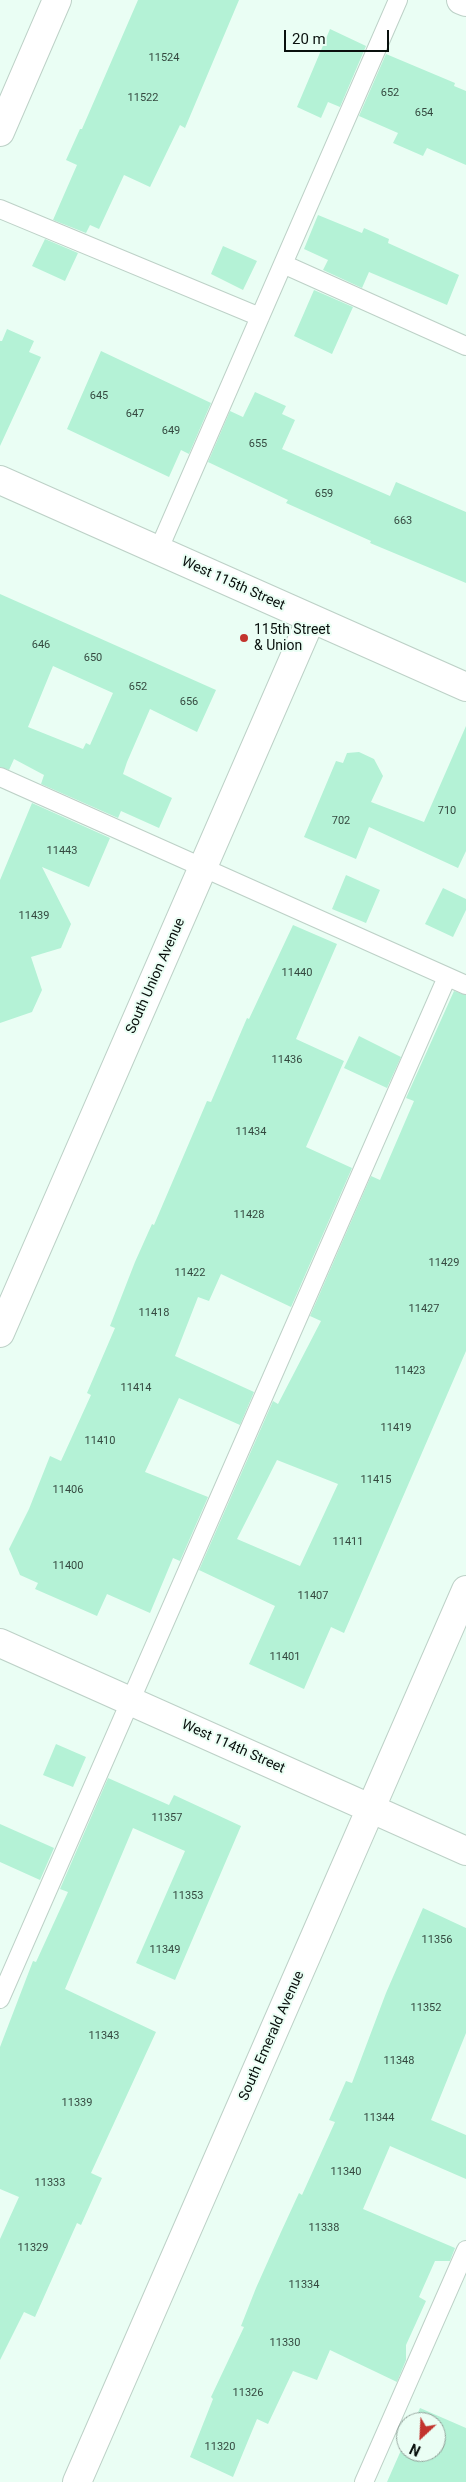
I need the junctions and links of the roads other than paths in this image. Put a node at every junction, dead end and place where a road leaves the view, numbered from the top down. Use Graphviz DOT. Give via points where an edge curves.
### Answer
graph roads {
  1 [pos="57,0"];
  2 [pos="398,0"];
  3 [pos="461,0"];
  4 [pos="466,2"];
  5 [pos="0,132"];
  6 [pos="0,209"];
  7 [pos="283,264"];
  8 [pos="260,317"];
  9 [pos="466,346"];
  10 [pos="0,480"];
  11 [pos="158,550"];
  12 [pos="311,619"];
  13 [pos="466,687"];
  14 [pos="0,776"];
  15 [pos="203,867"];
  16 [pos="447,976"];
  17 [pos="466,985"];
  18 [pos="0,1333"];
  19 [pos="466,1590"];
  20 [pos="0,1643"];
  21 [pos="130,1701"];
  22 [pos="372,1809"];
  23 [pos="466,1851"];
  24 [pos="0,1999"];
  25 [pos="466,2250"];
  26 [pos="77,2482"];
  27 [pos="364,2482"];
  1 -- 5 [label="street"];
  2 -- 7 [label="lane"];
  3 -- 4 [label="street"];
  6 -- 8 [label="lane"];
  7 -- 8 [label="lane"];
  7 -- 9 [label="lane"];
  8 -- 11 [label="lane"];
  10 -- 11 [label="street, West 115th Street"];
  11 -- 12 [label="street, West 115th Street"];
  12 -- 13 [label="street, West 115th Street"];
  12 -- 15 [label="street, South Union Avenue"];
  14 -- 15 [label="lane"];
  15 -- 16 [label="lane"];
  15 -- 18 [label="street, South Union Avenue"];
  16 -- 17 [label="lane"];
  16 -- 21 [label="lane"];
  19 -- 22 [label="street, South Emerald Avenue"];
  20 -- 21 [label="street, West 114th Street"];
  21 -- 22 [label="street, West 114th Street"];
  21 -- 24 [label="lane"];
  22 -- 23 [label="street, West 114th Street"];
  22 -- 26 [label="street, South Emerald Avenue"];
  25 -- 27 [label="lane"];
}
